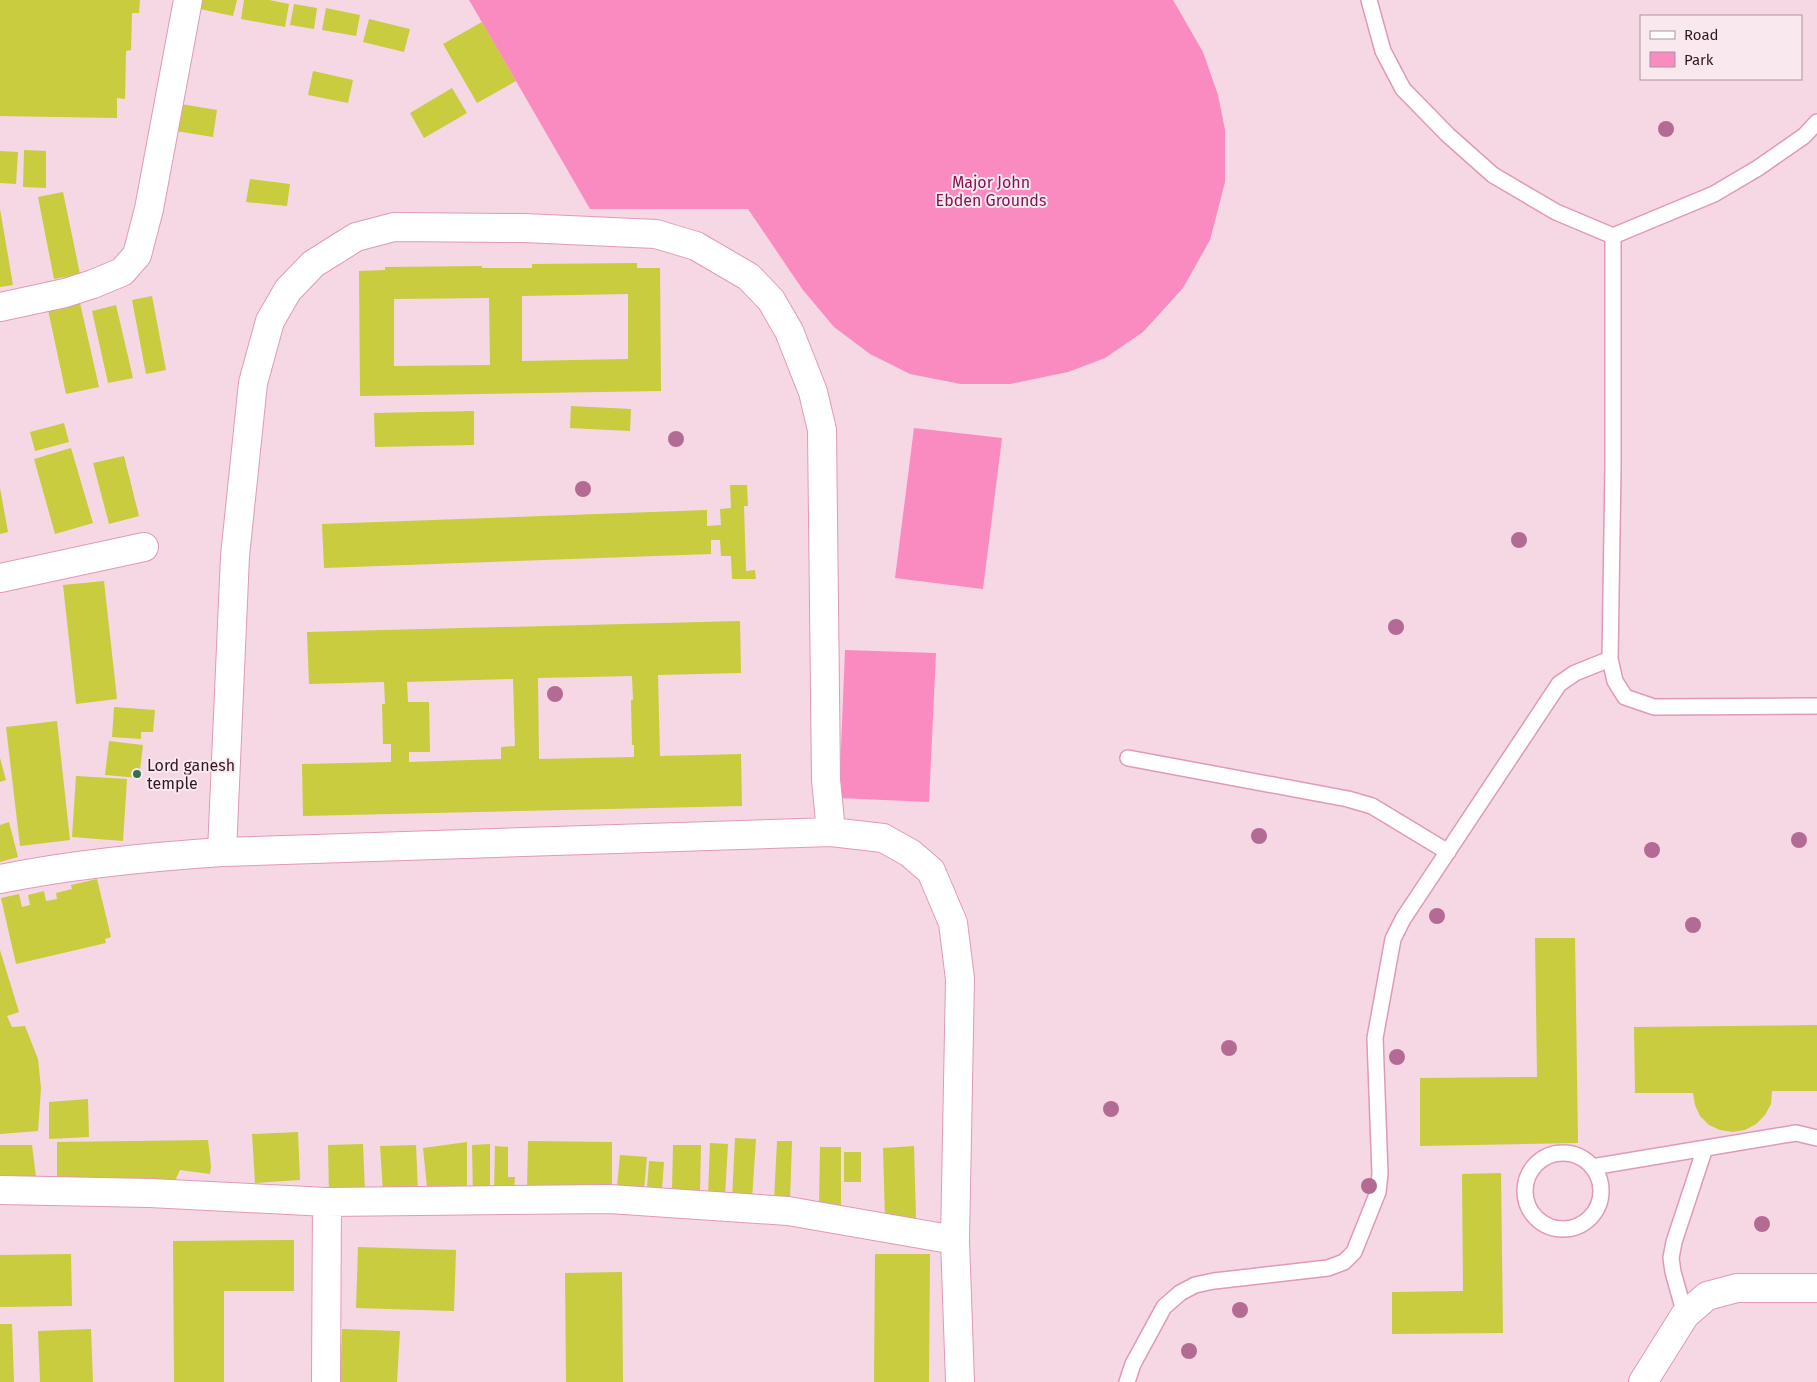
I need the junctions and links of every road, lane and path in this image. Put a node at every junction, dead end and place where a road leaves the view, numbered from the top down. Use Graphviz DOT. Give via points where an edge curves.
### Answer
graph roads {
  1 [pos="188,0"];
  2 [pos="1369,0"];
  3 [pos="1817,122"];
  4 [pos="1613,236"];
  5 [pos="0,307"];
  6 [pos="144,547"];
  7 [pos="0,578"];
  8 [pos="1610,659"];
  9 [pos="1817,706"];
  10 [pos="1128,758"];
  11 [pos="831,832"];
  12 [pos="222,852"];
  13 [pos="1448,852"];
  14 [pos="0,879"];
  15 [pos="1817,1138"];
  16 [pos="1705,1148"];
  17 [pos="1592,1167"];
  18 [pos="0,1190"];
  19 [pos="327,1202"];
  20 [pos="956,1240"];
  21 [pos="1817,1288"];
  22 [pos="1685,1315"];
  23 [pos="326,1382"];
  24 [pos="960,1382"];
  25 [pos="1127,1382"];
  26 [pos="1643,1382"];
  1 -- 5 [label="street" via="149,209 137,255 122,272 93,284"];
  2 -- 4 [label="lane" via="1383,51 1403,89 1448,135 1493,175 1556,212"];
  3 -- 4 [label="lane" via="1804,136 1714,194"];
  4 -- 8 [label="lane"];
  6 -- 7 [label="street"];
  8 -- 9 [label="lane" via="1614,681 1625,697 1654,707"];
  8 -- 13 [label="lane" via="1575,673 1559,684"];
  10 -- 13 [label="lane" via="1372,806"];
  11 -- 12 [label="street"];
  11 -- 12 [label="street" via="826,780 822,430 813,392 789,331 771,300 750,277 696,246 656,234 394,227 356,237 313,264 288,290 270,321 252,383 235,556"];
  11 -- 20 [label="street" via="884,838 910,853 931,871 953,923 960,979"];
  12 -- 14 [label="street" via="127,859"];
  13 -- 25 [label="lane" via="1393,939 1375,1038 1378,1192 1354,1252 1344,1262 1328,1268 1214,1280 1180,1293 1164,1307 1133,1364"];
  15 -- 16 [label="lane" via="1796,1133"];
  16 -- 17 [label="lane"];
  16 -- 22 [label="lane" via="1671,1258"];
  17 -- 17 [label="lane" via="1599,1178 1601,1190 1594,1213 1585,1221 1575,1227 1551,1226 1532,1212 1525,1189 1528,1176 1545,1157 1571,1153"];
  18 -- 19 [label="street" via="150,1193"];
  19 -- 20 [label="street" via="609,1199 788,1211"];
  19 -- 23 [label="street"];
  20 -- 24 [label="street"];
  21 -- 22 [label="street" via="1737,1288 1707,1296"];
  22 -- 26 [label="street"];
}
